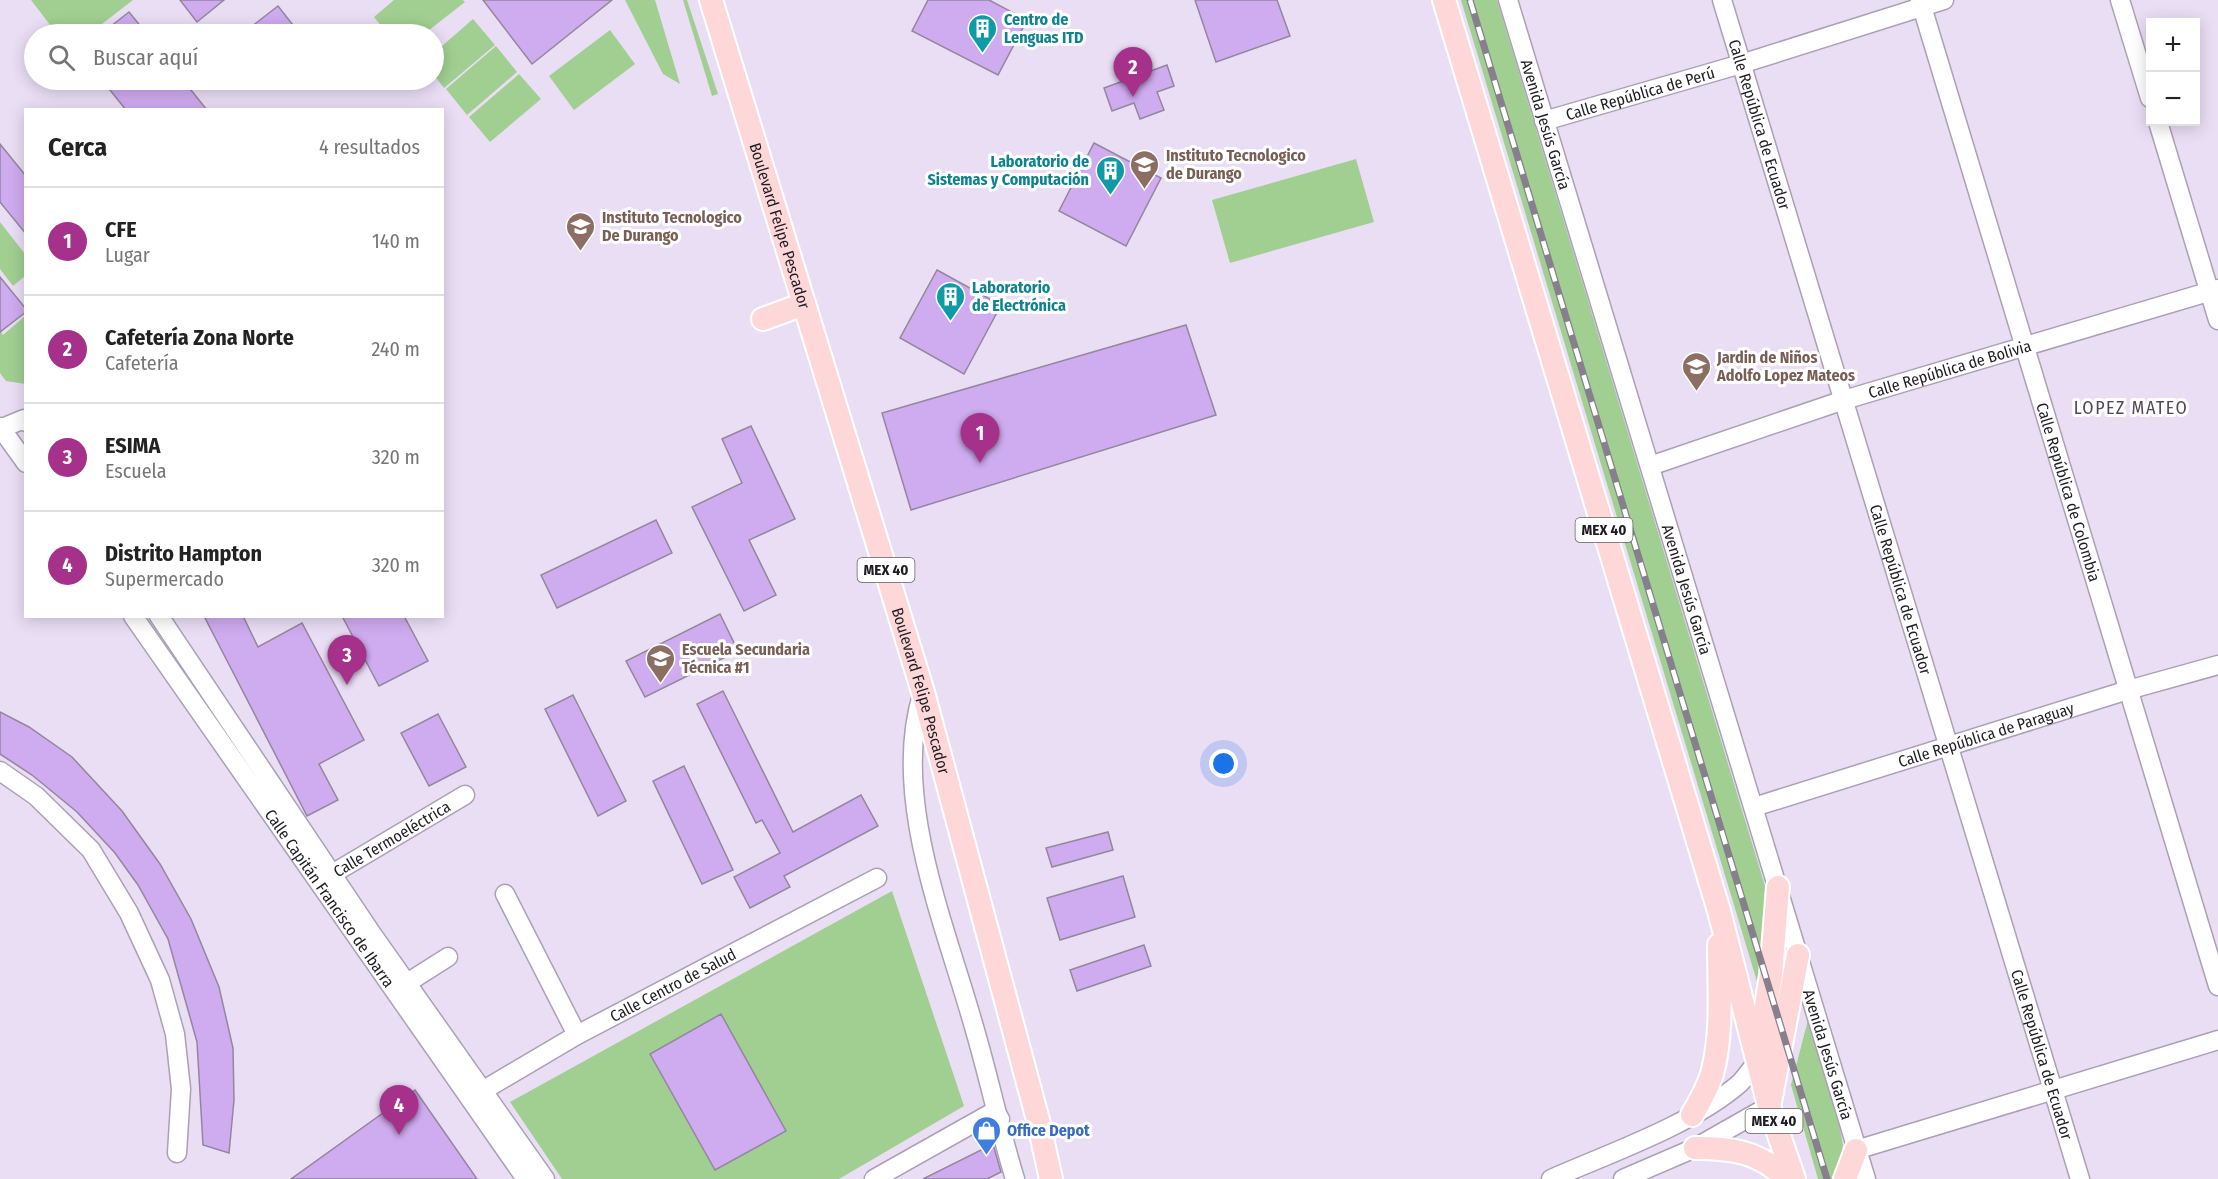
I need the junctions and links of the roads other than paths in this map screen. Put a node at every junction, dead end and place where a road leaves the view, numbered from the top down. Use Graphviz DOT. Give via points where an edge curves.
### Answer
graph roads {
  1 [pos="711,0"];
  2 [pos="1444,0"];
  3 [pos="1508,0"];
  4 [pos="1722,0"];
  5 [pos="1944,0"];
  6 [pos="2120,0"];
  7 [pos="1921,4"];
  8 [pos="1742,64"];
  9 [pos="2146,82"];
  10 [pos="1544,121"];
  11 [pos="2159,126"];
  12 [pos="2214,290"];
  13 [pos="804,304"];
  14 [pos="763,319"];
  15 [pos="2218,320"];
  16 [pos="2024,346"];
  17 [pos="1844,400"];
  18 [pos="24,420"];
  19 [pos="0,428"];
  20 [pos="24,460"];
  21 [pos="1650,466"];
  22 [pos="134,618"];
  23 [pos="160,618"];
  24 [pos="2218,665"];
  25 [pos="2128,690"];
  26 [pos="923,692"];
  27 [pos="1949,746"];
  28 [pos="0,771"];
  29 [pos="465,795"];
  30 [pos="1754,807"];
  31 [pos="326,878"];
  32 [pos="877,878"];
  33 [pos="1778,887"];
  34 [pos="505,894"];
  35 [pos="1719,910"];
  36 [pos="1798,956"];
  37 [pos="448,957"];
  38 [pos="406,983"];
  39 [pos="2218,986"];
  40 [pos="577,1035"];
  41 [pos="2218,1040"];
  42 [pos="1757,1062"];
  43 [pos="2054,1091"];
  44 [pos="476,1094"];
  45 [pos="1769,1106"];
  46 [pos="995,1111"];
  47 [pos="1692,1115"];
  48 [pos="1044,1144"];
  49 [pos="1695,1148"];
  50 [pos="1856,1150"];
  51 [pos="177,1153"];
  52 [pos="526,1179"];
  53 [pos="545,1179"];
  54 [pos="874,1179"];
  55 [pos="1015,1179"];
  56 [pos="1027,1179"];
  57 [pos="1051,1179"];
  58 [pos="1062,1179"];
  59 [pos="1551,1179"];
  60 [pos="1623,1179"];
  61 [pos="1786,1179"];
  62 [pos="1794,1179"];
  63 [pos="1845,1179"];
  64 [pos="1866,1179"];
  65 [pos="2080,1179"];
  1 -- 13 [label="main road, Boulevard Felipe Pescador / MEX 40"];
  2 -- 35 [label="main road, MEX 40"];
  3 -- 10 [label="street, Avenida Jesús García"];
  4 -- 8 [label="street, Calle República de Ecuador"];
  5 -- 7 [label="street, Calle República de Perú"];
  6 -- 9 [label="street"];
  7 -- 8 [label="street, Calle República de Perú"];
  7 -- 16 [label="street, Calle República de Colombia"];
  8 -- 10 [label="street, Calle República de Perú"];
  8 -- 17 [label="street, Calle República de Ecuador"];
  10 -- 21 [label="street, Avenida Jesús García"];
  11 -- 12 [label="street"];
  12 -- 15 [label="street"];
  12 -- 16 [label="street, Calle República de Bolivia"];
  13 -- 14 [label="main road"];
  13 -- 26 [label="main road, Boulevard Felipe Pescador / MEX 40"];
  16 -- 17 [label="street, Calle República de Bolivia"];
  16 -- 25 [label="street, Calle República de Colombia"];
  17 -- 21 [label="street, Calle República de Bolivia"];
  17 -- 27 [label="street, Calle República de Ecuador"];
  18 -- 19 [label="street"];
  19 -- 20 [label="street"];
  21 -- 30 [label="street, Avenida Jesús García"];
  22 -- 31 [label="street, Calle Capitán Francisco de Ibarra"];
  23 -- 31 [label="street"];
  24 -- 25 [label="street, Calle República de Paraguay"];
  25 -- 27 [label="street, Calle República de Paraguay"];
  25 -- 39 [label="street, Calle República de Colombia"];
  26 -- 46 [label="street" via="917,711 913,760 919,822 939,912"];
  26 -- 48 [label="main road, Boulevard Felipe Pescador / MEX 40"];
  27 -- 30 [label="street, Calle República de Paraguay"];
  27 -- 43 [label="street, Calle República de Ecuador"];
  28 -- 51 [label="street" via="36,796 91,850 129,913 160,980 174,1034 181,1089"];
  29 -- 31 [label="street, Calle Termoeléctrica"];
  30 -- 33 [label="street, Avenida Jesús García"];
  31 -- 38 [label="street"];
  31 -- 44 [label="street, Calle Capitán Francisco de Ibarra"];
  32 -- 40 [label="street, Calle Centro de Salud"];
  33 -- 36 [label="street, Avenida Jesús García"];
  33 -- 42 [label="main road" via="1772,975"];
  34 -- 40 [label="street"];
  35 -- 42 [label="main road, MEX 40"];
  35 -- 47 [label="main road" via="1717,1042 1712,1073"];
  36 -- 45 [label="main road"];
  36 -- 50 [label="street, Avenida Jesús García"];
  37 -- 38 [label="street"];
  38 -- 44 [label="street"];
  40 -- 44 [label="street, Calle Centro de Salud"];
  41 -- 43 [label="street"];
  42 -- 45 [label="main road, MEX 40"];
  42 -- 47 [label="street" via="1742,1082"];
  43 -- 50 [label="street"];
  43 -- 65 [label="street, Calle República de Ecuador"];
  44 -- 52 [label="street, Calle Capitán Francisco de Ibarra"];
  44 -- 53 [label="street"];
  45 -- 49 [label="street"];
  45 -- 62 [label="main road, MEX 40"];
  46 -- 54 [label="street"];
  46 -- 55 [label="street"];
  46 -- 56 [label="street"];
  47 -- 59 [label="street"];
  48 -- 57 [label="main road, Boulevard Felipe Pescador"];
  48 -- 58 [label="main road, MEX 40"];
  49 -- 60 [label="street"];
  49 -- 61 [label="main road" via="1734,1149 1766,1163"];
  50 -- 63 [label="main road"];
  50 -- 64 [label="street, Avenida Jesús García"];
}
